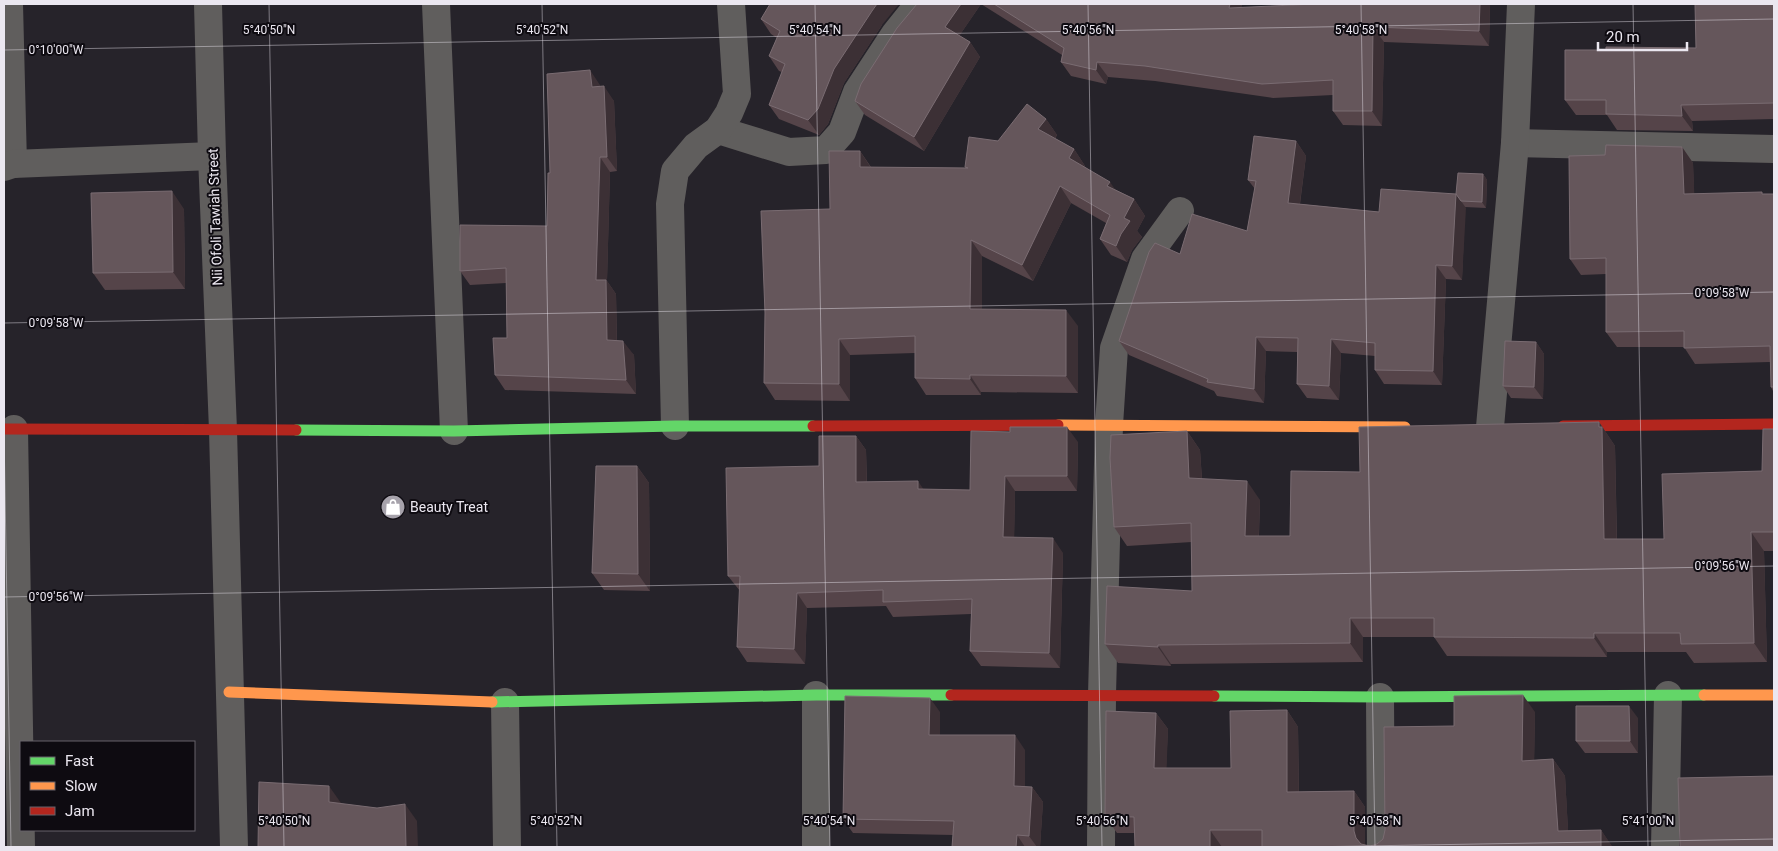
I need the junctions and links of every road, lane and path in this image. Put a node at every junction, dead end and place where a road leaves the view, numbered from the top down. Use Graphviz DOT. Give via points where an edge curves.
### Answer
graph roads {
  1 [pos="8,4"];
  2 [pos="208,4"];
  3 [pos="436,4"];
  4 [pos="731,4"];
  5 [pos="919,4"];
  6 [pos="1521,4"];
  7 [pos="718,130"];
  8 [pos="1515,144"];
  9 [pos="1774,149"];
  10 [pos="212,156"];
  11 [pos="8,165"];
  12 [pos="1180,211"];
  13 [pos="1774,424"];
  14 [pos="1109,425"];
  15 [pos="675,426"];
  16 [pos="1412,427"];
  17 [pos="1490,427"];
  18 [pos="1550,427"];
  19 [pos="9,429"];
  20 [pos="223,430"];
  21 [pos="454,431"];
  22 [pos="229,692"];
  23 [pos="816,695"];
  24 [pos="1102,695"];
  25 [pos="1668,695"];
  26 [pos="1774,696"];
  27 [pos="1380,697"];
  28 [pos="504,702"];
  29 [pos="20,812"];
  30 [pos="21,831"];
  31 [pos="21,847"];
  32 [pos="234,847"];
  33 [pos="507,847"];
  34 [pos="816,847"];
  35 [pos="1101,847"];
  36 [pos="1381,847"];
  37 [pos="1665,847"];
  1 -- 11 [label="street"];
  2 -- 10 [label="street, Nii Ofoli Tawiah Street"];
  3 -- 21 [label="street"];
  4 -- 7 [label="street" via="736,94 730,113"];
  5 -- 7 [label="street" via="857,92 842,132 826,150 789,152"];
  6 -- 8 [label="street"];
  7 -- 15 [label="street" via="696,146 675,172 670,204"];
  8 -- 9 [label="street"];
  8 -- 17 [label="street"];
  10 -- 11 [label="street"];
  10 -- 20 [label="street, Nii Ofoli Tawiah Street"];
  12 -- 14 [label="street" via="1145,259 1114,348"];
  13 -- 18 [label="street"];
  14 -- 15 [label="street"];
  14 -- 16 [label="street"];
  14 -- 24 [label="street"];
  15 -- 21 [label="street"];
  19 -- 20 [label="street"];
  19 -- 29 [label="street"];
  20 -- 21 [label="street"];
  20 -- 22 [label="street, Nii Ofoli Tawiah Street"];
  22 -- 28 [label="street"];
  22 -- 32 [label="street, Nii Ofoli Tawiah Street"];
  23 -- 24 [label="street"];
  23 -- 28 [label="street"];
  23 -- 34 [label="street"];
  24 -- 27 [label="street"];
  24 -- 35 [label="street"];
  25 -- 26 [label="street"];
  25 -- 27 [label="street"];
  25 -- 37 [label="street"];
  27 -- 36 [label="street"];
  28 -- 33 [label="street"];
  30 -- 31 [label="street"];
}
